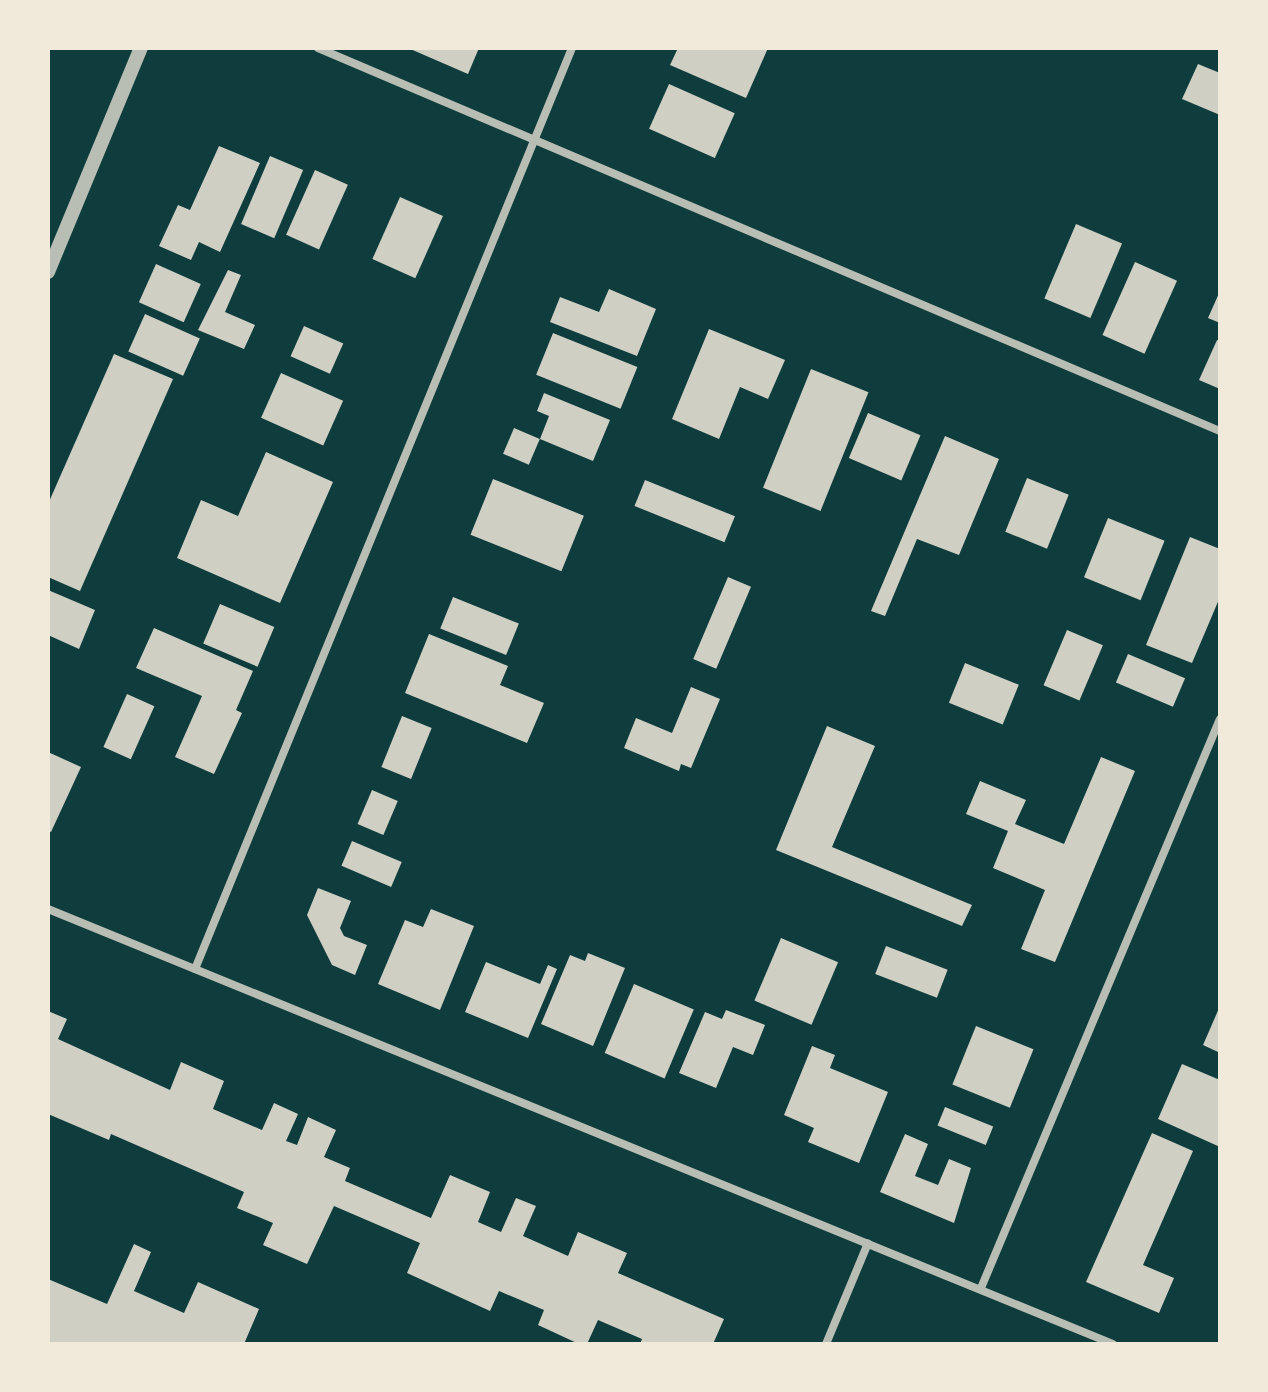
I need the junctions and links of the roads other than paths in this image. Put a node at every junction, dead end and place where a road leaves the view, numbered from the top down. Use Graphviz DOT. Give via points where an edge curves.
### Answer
graph roads {
  1 [pos="141,48"];
  2 [pos="318,48"];
  3 [pos="572,48"];
  4 [pos="533,140"];
  5 [pos="48,272"];
  6 [pos="1220,431"];
  7 [pos="1220,719"];
  8 [pos="48,909"];
  9 [pos="195,969"];
  10 [pos="868,1243"];
  11 [pos="981,1288"];
  12 [pos="826,1344"];
  13 [pos="1113,1344"];
  1 -- 5 [label="street"];
  2 -- 4 [label="street"];
  3 -- 4 [label="street"];
  4 -- 6 [label="street"];
  4 -- 9 [label="street"];
  7 -- 11 [label="street"];
  8 -- 9 [label="street"];
  9 -- 10 [label="street"];
  10 -- 11 [label="street"];
  10 -- 12 [label="street"];
  11 -- 13 [label="street"];
}
